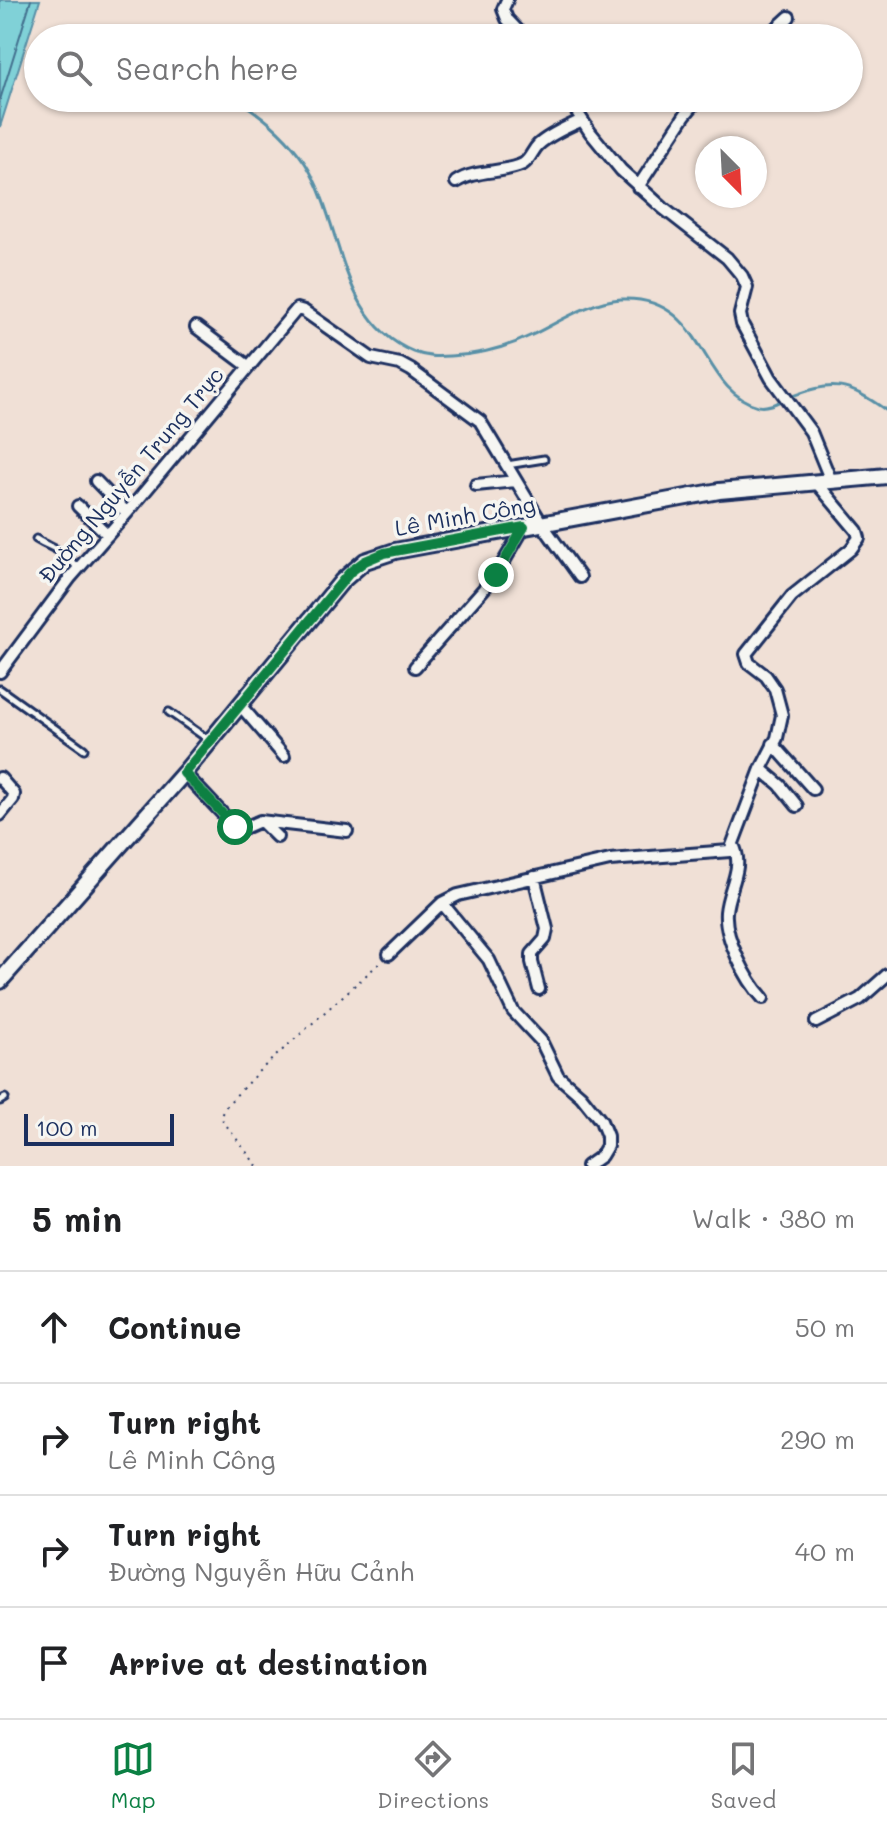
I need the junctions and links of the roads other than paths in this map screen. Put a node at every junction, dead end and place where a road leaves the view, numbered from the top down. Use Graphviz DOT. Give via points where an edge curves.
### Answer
graph roads {
  1 [pos="507,0"];
  2 [pos="789,17"];
  3 [pos="512,24"];
  4 [pos="781,24"];
  5 [pos="577,112"];
  6 [pos="687,112"];
  7 [pos="582,120"];
  8 [pos="456,182"];
  9 [pos="638,187"];
  10 [pos="196,327"];
  11 [pos="248,366"];
  12 [pos="544,459"];
  13 [pos="506,465"];
  14 [pos="887,476"];
  15 [pos="96,481"];
  16 [pos="516,481"];
  17 [pos="823,481"];
  18 [pos="476,485"];
  19 [pos="78,506"];
  20 [pos="127,513"];
  21 [pos="542,524"];
  22 [pos="524,527"];
  23 [pos="108,535"];
  24 [pos="36,539"];
  25 [pos="77,569"];
  26 [pos="580,577"];
  27 [pos="415,667"];
  28 [pos="0,672"];
  29 [pos="0,689"];
  30 [pos="240,705"];
  31 [pos="169,712"];
  32 [pos="210,740"];
  33 [pos="773,744"];
  34 [pos="84,749"];
  35 [pos="284,756"];
  36 [pos="761,769"];
  37 [pos="184,773"];
  38 [pos="0,778"];
  39 [pos="813,789"];
  40 [pos="797,806"];
  41 [pos="0,815"];
  42 [pos="260,821"];
  43 [pos="347,831"];
  44 [pos="277,837"];
  45 [pos="733,845"];
  46 [pos="534,877"];
  47 [pos="442,903"];
  48 [pos="389,954"];
  49 [pos="887,975"];
  50 [pos="0,981"];
  51 [pos="539,989"];
  52 [pos="763,998"];
  53 [pos="816,1022"];
  54 [pos="587,1166"];
  1 -- 3 [label="street" via="503,9"];
  2 -- 4 [label="street"];
  5 -- 7 [label="street"];
  6 -- 9 [label="street"];
  7 -- 8 [label="street" via="537,146 524,163"];
  7 -- 9 [label="street"];
  9 -- 17 [label="street" via="742,276 747,287 742,324 784,398 811,432"];
  10 -- 11 [label="street"];
  11 -- 13 [label="street, Đường Nguyễn Trung Trực" via="297,309 304,311 371,358 400,364 474,414"];
  11 -- 20 [label="street, Đường Nguyễn Trung Trực"];
  12 -- 13 [label="lane"];
  13 -- 16 [label="street"];
  14 -- 17 [label="main road, Lê Minh Công"];
  15 -- 20 [label="street"];
  16 -- 18 [label="street"];
  16 -- 21 [label="street"];
  17 -- 21 [label="main road, Lê Minh Công" via="719,491"];
  17 -- 33 [label="street" via="859,538 792,596 747,651 747,660 770,680 781,703"];
  19 -- 23 [label="street"];
  20 -- 23 [label="street, Đường Nguyễn Trung Trực"];
  21 -- 22 [label="main road, Lê Minh Công"];
  21 -- 26 [label="street"];
  22 -- 27 [label="street" via="496,575"];
  22 -- 30 [label="main road, Lê Minh Công" via="365,561 342,581"];
  23 -- 25 [label="street, Đường Nguyễn Trung Trực"];
  24 -- 25 [label="lane" via="58,548"];
  25 -- 28 [label="street, Đường Nguyễn Trung Trực"];
  29 -- 34 [label="lane"];
  30 -- 32 [label="main road, Lê Minh Công"];
  30 -- 35 [label="street"];
  31 -- 32 [label="lane"];
  32 -- 37 [label="main road, Lê Minh Công"];
  33 -- 36 [label="street"];
  33 -- 39 [label="street"];
  36 -- 40 [label="street"];
  36 -- 45 [label="street"];
  37 -- 42 [label="street" via="235,827"];
  37 -- 50 [label="main road, Lê Minh Công"];
  38 -- 41 [label="street" via="14,794"];
  42 -- 43 [label="street"];
  42 -- 44 [label="street"];
  45 -- 46 [label="street" via="723,854 610,860"];
  45 -- 52 [label="street" via="739,865 726,925 745,972"];
  46 -- 47 [label="street"];
  46 -- 51 [label="street" via="547,929 532,954"];
  47 -- 48 [label="street"];
  47 -- 54 [label="street" via="489,960 513,1011 541,1041 558,1076 601,1121 607,1146"];
  49 -- 53 [label="street" via="860,999"];
}
